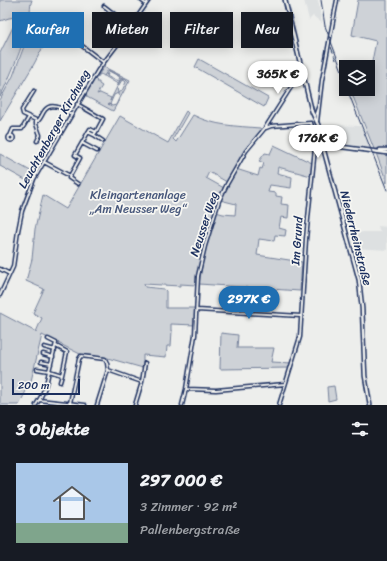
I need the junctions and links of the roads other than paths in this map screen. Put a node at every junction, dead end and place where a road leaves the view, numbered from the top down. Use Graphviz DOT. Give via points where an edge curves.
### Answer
graph roads {
  1 [pos="141,0"];
  2 [pos="149,0"];
  3 [pos="285,0"];
  4 [pos="337,0"];
  5 [pos="146,4"];
  6 [pos="104,6"];
  7 [pos="112,12"];
  8 [pos="141,12"];
  9 [pos="84,47"];
  10 [pos="114,48"];
  11 [pos="103,62"];
  12 [pos="302,70"];
  13 [pos="34,90"];
  14 [pos="77,104"];
  15 [pos="319,104"];
  16 [pos="317,107"];
  17 [pos="311,108"];
  18 [pos="72,114"];
  19 [pos="29,117"];
  20 [pos="314,118"];
  21 [pos="36,121"];
  22 [pos="316,123"];
  23 [pos="265,128"];
  24 [pos="88,132"];
  25 [pos="96,132"];
  26 [pos="94,135"];
  27 [pos="10,136"];
  28 [pos="327,139"];
  29 [pos="37,141"];
  30 [pos="103,141"];
  31 [pos="330,141"];
  32 [pos="82,143"];
  33 [pos="314,148"];
  34 [pos="324,149"];
  35 [pos="97,151"];
  36 [pos="387,151"];
  37 [pos="44,162"];
  38 [pos="70,176"];
  39 [pos="78,184"];
  40 [pos="0,269"];
  41 [pos="10,274"];
  42 [pos="0,295"];
  43 [pos="196,310"];
  44 [pos="302,316"];
  45 [pos="48,339"];
  46 [pos="44,347"];
  47 [pos="55,348"];
  48 [pos="42,354"];
  49 [pos="53,357"];
  50 [pos="41,362"];
  51 [pos="51,364"];
  52 [pos="145,364"];
  53 [pos="38,368"];
  54 [pos="108,370"];
  55 [pos="49,371"];
  56 [pos="62,375"];
  57 [pos="60,382"];
  58 [pos="142,382"];
  59 [pos="285,384"];
  60 [pos="186,389"];
  61 [pos="39,400"];
  62 [pos="70,403"];
  63 [pos="36,405"];
  64 [pos="85,405"];
  65 [pos="97,405"];
  66 [pos="135,405"];
  67 [pos="182,405"];
  68 [pos="278,405"];
  69 [pos="370,405"];
  1 -- 5 [label="street"];
  2 -- 5 [label="street, Leuchtenberger Kirchweg"];
  3 -- 12 [label="street"];
  4 -- 15 [label="street"];
  5 -- 8 [label="street, Leuchtenberger Kirchweg"];
  6 -- 7 [label="street"];
  9 -- 11 [label="street"];
  10 -- 11 [label="street, Leuchtenberger Kirchweg"];
  11 -- 14 [label="street, Leuchtenberger Kirchweg"];
  12 -- 17 [label="street"];
  12 -- 23 [label="street, Neusser Weg"];
  13 -- 19 [label="street" via="22,110 23,114"];
  14 -- 18 [label="street, Leuchtenberger Kirchweg"];
  14 -- 25 [label="street" via="103,118"];
  15 -- 16 [label="street"];
  15 -- 22 [label="street"];
  16 -- 17 [label="street"];
  16 -- 20 [label="street"];
  17 -- 20 [label="street"];
  18 -- 21 [label="street" via="51,106"];
  18 -- 37 [label="street, Leuchtenberger Kirchweg"];
  19 -- 21 [label="street"];
  19 -- 27 [label="street" via="24,128 13,129"];
  20 -- 22 [label="street"];
  21 -- 29 [label="street" via="40,135"];
  22 -- 28 [label="street"];
  23 -- 33 [label="street" via="310,123 313,125 315,136"];
  23 -- 43 [label="street, Neusser Weg" via="246,151 219,201 198,276"];
  24 -- 25 [label="street" via="90,129"];
  24 -- 26 [label="street"];
  24 -- 32 [label="street"];
  25 -- 26 [label="street"];
  26 -- 30 [label="street"];
  28 -- 31 [label="street"];
  28 -- 34 [label="street" via="323,145"];
  31 -- 34 [label="street"];
  31 -- 36 [label="street" via="342,147"];
  32 -- 35 [label="street"];
  32 -- 38 [label="street" via="75,155 80,158"];
  33 -- 34 [label="street"];
  33 -- 44 [label="street, Im Grund"];
  34 -- 69 [label="street, Niederrheinstraße" via="359,280 365,376"];
  37 -- 38 [label="street"];
  37 -- 41 [label="street, Leuchtenberger Kirchweg" via="34,179 22,211 15,259"];
  38 -- 39 [label="street" via="69,178"];
  40 -- 41 [label="street"];
  41 -- 42 [label="street, Leuchtenberger Kirchweg"];
  43 -- 44 [label="street"];
  43 -- 60 [label="street, Neusser Weg" via="195,335"];
  44 -- 59 [label="street, Im Grund" via="300,337"];
  45 -- 47 [label="street" via="56,343"];
  46 -- 47 [label="street"];
  47 -- 49 [label="street"];
  47 -- 56 [label="street" via="68,352"];
  48 -- 49 [label="street"];
  49 -- 51 [label="street"];
  50 -- 51 [label="street"];
  51 -- 55 [label="street"];
  52 -- 58 [label="street"];
  53 -- 55 [label="street"];
  54 -- 58 [label="street"];
  54 -- 62 [label="street" via="105,359 81,356"];
  54 -- 65 [label="street"];
  55 -- 56 [label="street"];
  55 -- 61 [label="street"];
  56 -- 57 [label="street"];
  58 -- 66 [label="street"];
  59 -- 60 [label="street" via="216,390"];
  59 -- 68 [label="street, Im Grund"];
  60 -- 67 [label="street, Neusser Weg"];
  61 -- 62 [label="street"];
  61 -- 63 [label="street"];
  62 -- 64 [label="street"];
}
